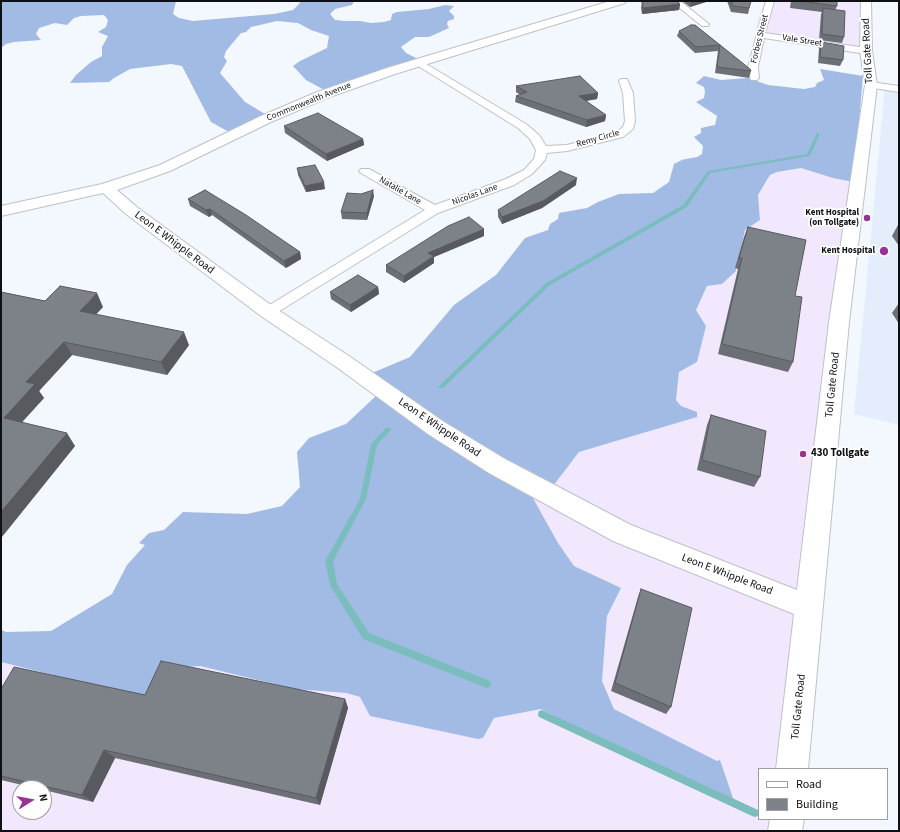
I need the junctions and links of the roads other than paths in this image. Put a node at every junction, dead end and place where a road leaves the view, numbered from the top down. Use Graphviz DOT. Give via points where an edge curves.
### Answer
graph roads {
  1 [pos="622,1"];
  2 [pos="675,1"];
  3 [pos="770,1"];
  4 [pos="866,1"];
  5 [pos="705,24"];
  6 [pos="762,35"];
  7 [pos="866,51"];
  8 [pos="418,62"];
  9 [pos="754,78"];
  10 [pos="624,81"];
  11 [pos="871,85"];
  12 [pos="899,89"];
  13 [pos="542,150"];
  14 [pos="365,171"];
  15 [pos="106,188"];
  16 [pos="434,210"];
  17 [pos="1,211"];
  18 [pos="268,312"];
  19 [pos="808,607"];
  20 [pos="792,768"];
  21 [pos="787,820"];
  22 [pos="785,831"];
  1 -- 8 [label="street, Commonwealth Avenue"];
  2 -- 5 [label="street"];
  3 -- 6 [label="street, Forbes Street"];
  4 -- 7 [label="street, Toll Gate Road"];
  6 -- 7 [label="street, Vale Street"];
  6 -- 9 [label="street, Forbes Street" via="753,68"];
  7 -- 11 [label="street, Toll Gate Road"];
  8 -- 13 [label="street" via="522,126 535,137"];
  8 -- 15 [label="street, Commonwealth Avenue" via="322,95 165,168"];
  10 -- 13 [label="street, Remy Circle" via="628,93 628,129 619,135 567,148"];
  11 -- 12 [label="street"];
  11 -- 19 [label="street, Toll Gate Road" via="839,322"];
  13 -- 16 [label="street, Nicolas Lane" via="539,160 528,172 510,182"];
  14 -- 16 [label="street, Natalie Lane"];
  15 -- 17 [label="street, Commonwealth Avenue"];
  15 -- 18 [label="street, Leon E Whipple Road" via="132,212"];
  16 -- 18 [label="street, Nicolas Lane"];
  18 -- 19 [label="street, Leon E Whipple Road" via="436,428 497,466 622,533"];
  19 -- 20 [label="street, Toll Gate Road"];
  21 -- 22 [label="street"];
}
